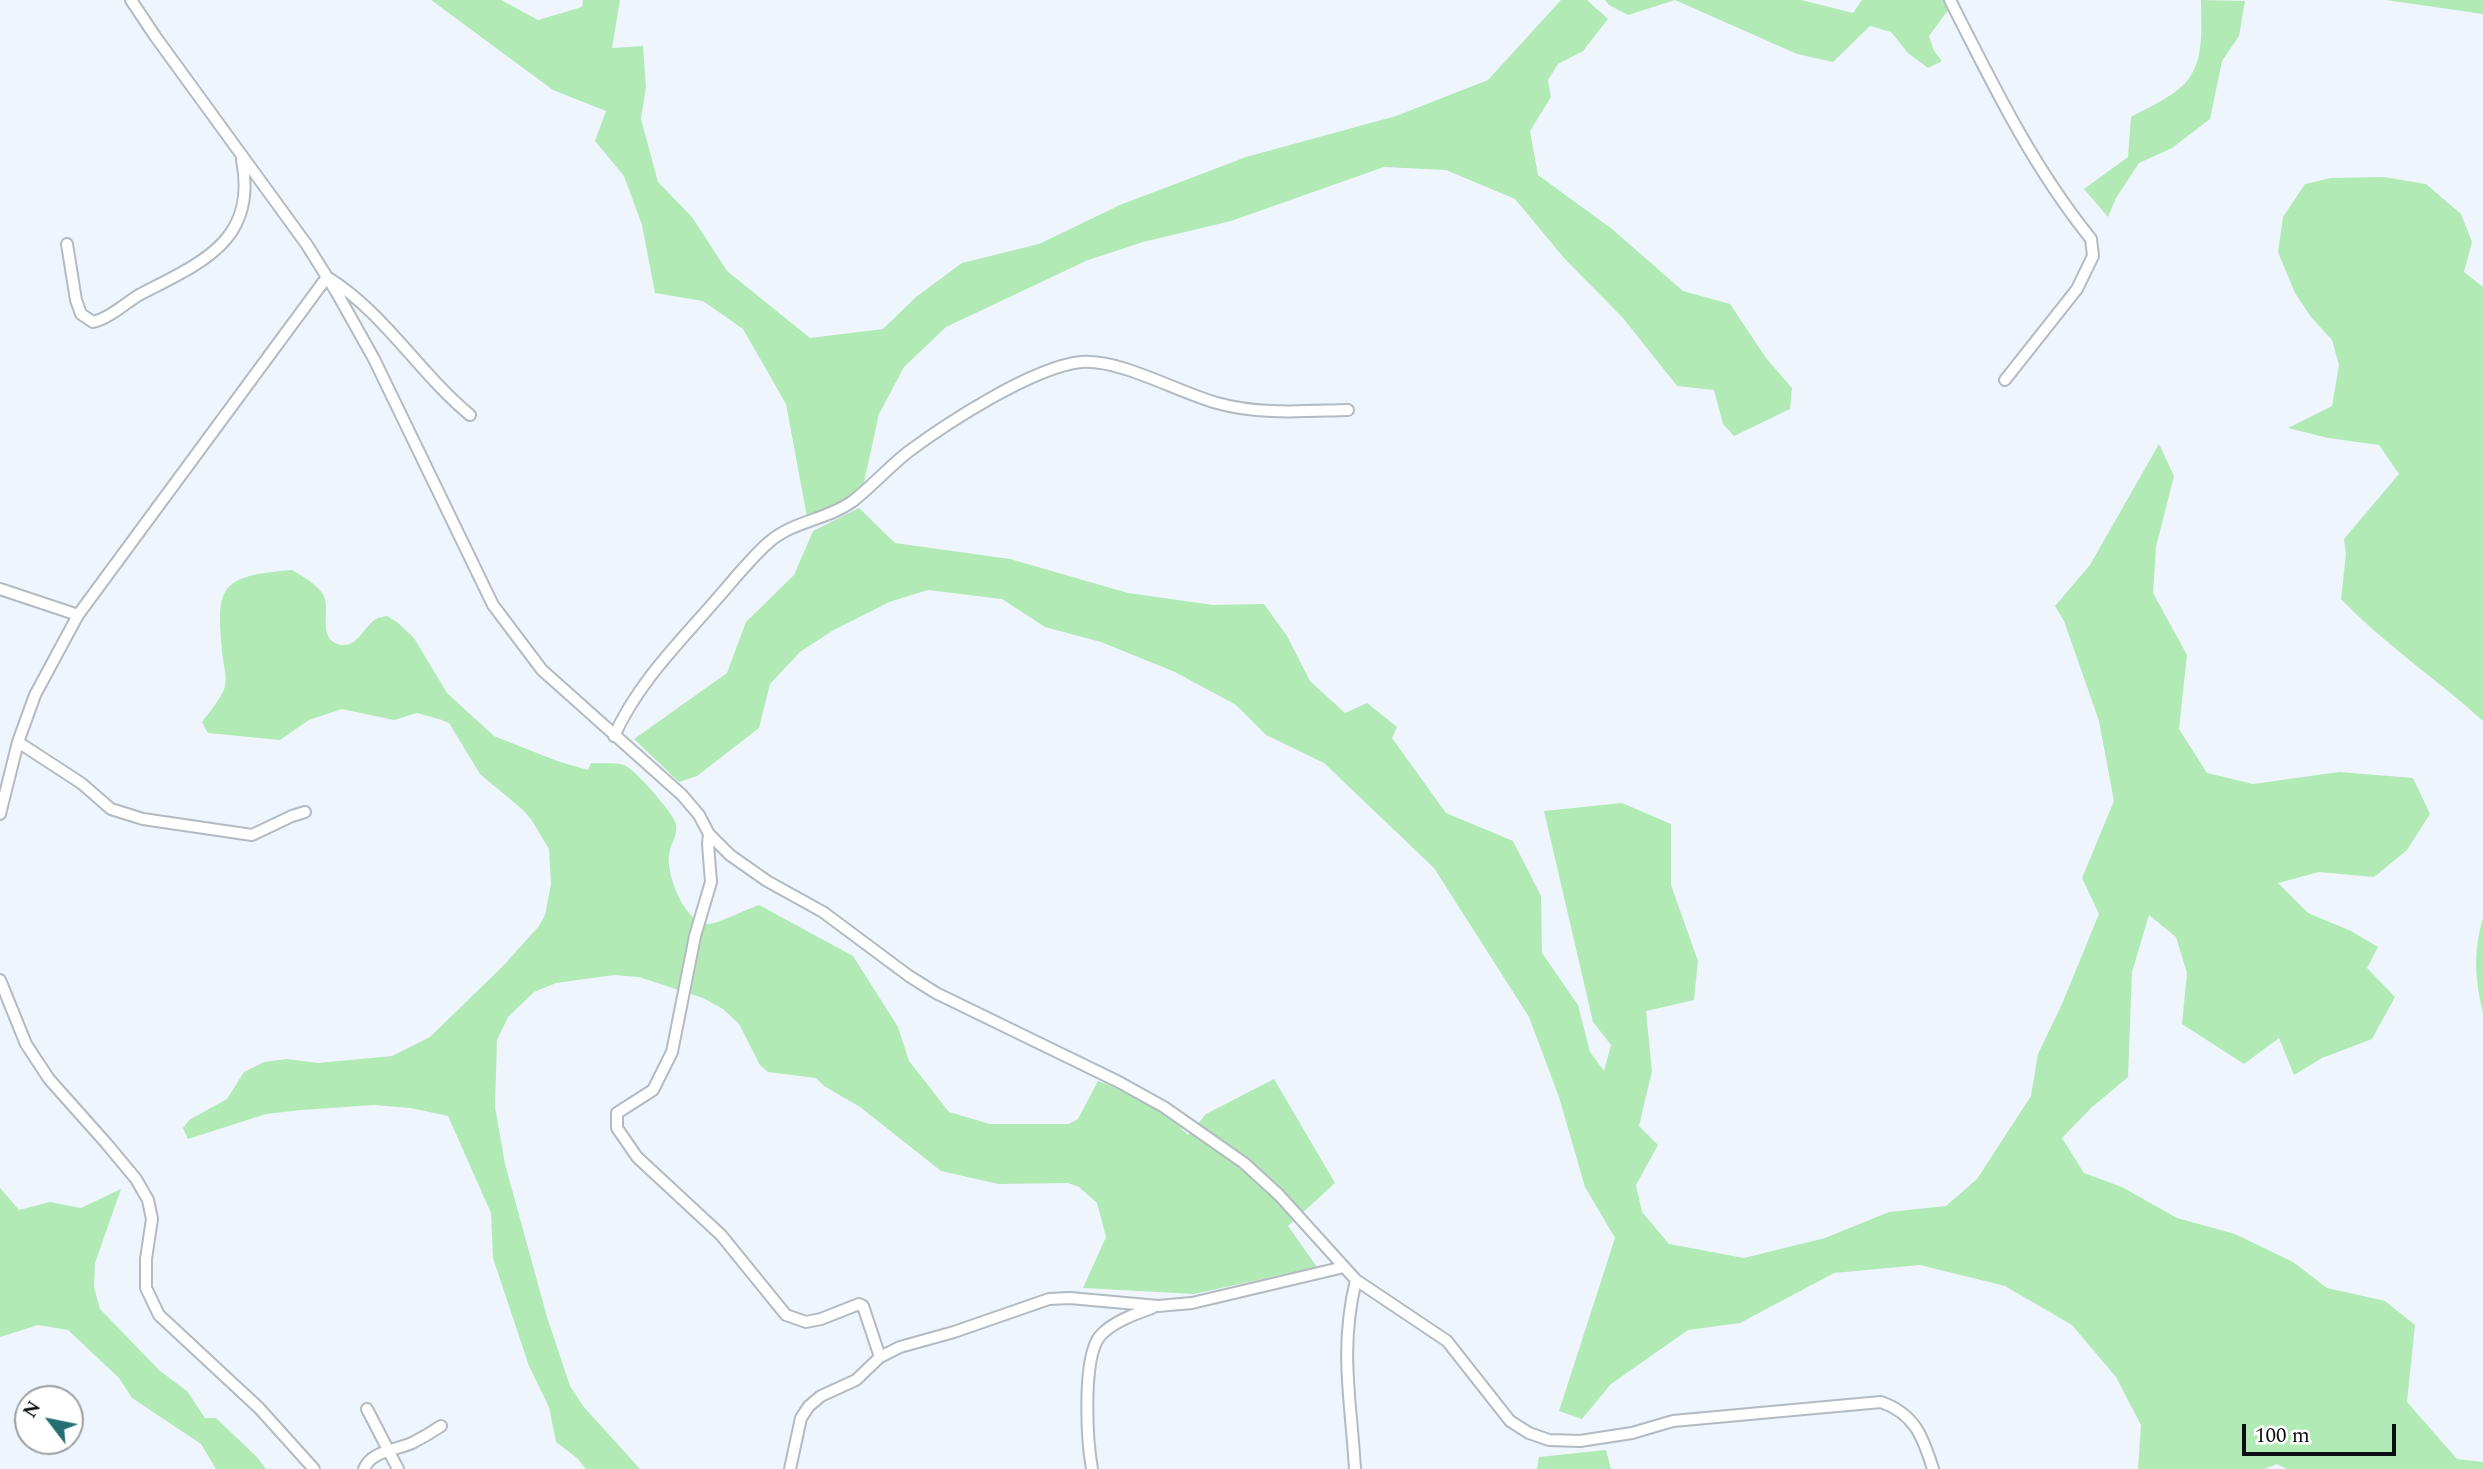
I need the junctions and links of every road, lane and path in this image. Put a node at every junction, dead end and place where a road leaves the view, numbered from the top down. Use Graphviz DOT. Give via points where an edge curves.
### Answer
graph roads {
  1 [pos="131,0"];
  2 [pos="1950,0"];
  3 [pos="241,154"];
  4 [pos="67,244"];
  5 [pos="327,277"];
  6 [pos="2005,380"];
  7 [pos="1348,410"];
  8 [pos="470,415"];
  9 [pos="0,589"];
  10 [pos="78,615"];
  11 [pos="614,736"];
  12 [pos="18,743"];
  13 [pos="304,812"];
  14 [pos="0,814"];
  15 [pos="709,834"];
  16 [pos="0,980"];
  17 [pos="1343,1267"];
  18 [pos="1356,1280"];
  19 [pos="1158,1306"];
  20 [pos="880,1357"];
  21 [pos="367,1409"];
  22 [pos="441,1426"];
  23 [pos="388,1450"];
  24 [pos="313,1469"];
  25 [pos="364,1469"];
  26 [pos="398,1469"];
  27 [pos="790,1469"];
  28 [pos="1092,1469"];
  29 [pos="1355,1469"];
  30 [pos="1933,1469"];
  1 -- 3 [label="street"];
  2 -- 6 [label="street" via="2036,163 2093,247 2090,265 2077,289"];
  3 -- 4 [label="street" via="243,198 232,235 187,271 129,300 102,320 93,322 81,314"];
  3 -- 5 [label="street"];
  5 -- 8 [label="street" via="349,290"];
  5 -- 10 [label="street"];
  5 -- 11 [label="street" via="374,359 493,605 542,670"];
  7 -- 11 [label="street" via="1247,409 1112,366 1082,362 1021,382 908,452 853,501 770,541 643,683"];
  9 -- 10 [label="street"];
  10 -- 12 [label="street" via="35,695"];
  11 -- 15 [label="street" via="682,795"];
  12 -- 13 [label="street" via="81,783 111,809 143,819 252,835"];
  12 -- 14 [label="street"];
  15 -- 17 [label="street" via="767,881 823,912 936,993 1119,1082 1200,1131 1262,1178"];
  15 -- 20 [label="street" via="711,882 695,936 672,1052 653,1090 617,1113 617,1128 636,1157 721,1236 786,1315 806,1322 859,1304"];
  16 -- 24 [label="street" via="26,1044 48,1079 136,1179 148,1200 152,1219 146,1288 159,1315 259,1408"];
  17 -- 18 [label="street"];
  17 -- 19 [label="street" via="1236,1294"];
  18 -- 29 [label="street" via="1347,1346"];
  18 -- 30 [label="street" via="1447,1341 1510,1421 1549,1440 1580,1441 1673,1421 1881,1402 1911,1421 1924,1439"];
  19 -- 20 [label="street" via="1049,1299"];
  19 -- 28 [label="street" via="1112,1326 1093,1348 1088,1390"];
  20 -- 27 [label="street" via="856,1380 809,1406"];
  21 -- 23 [label="street"];
  22 -- 23 [label="street"];
  23 -- 25 [label="street"];
  23 -- 26 [label="street"];
}
